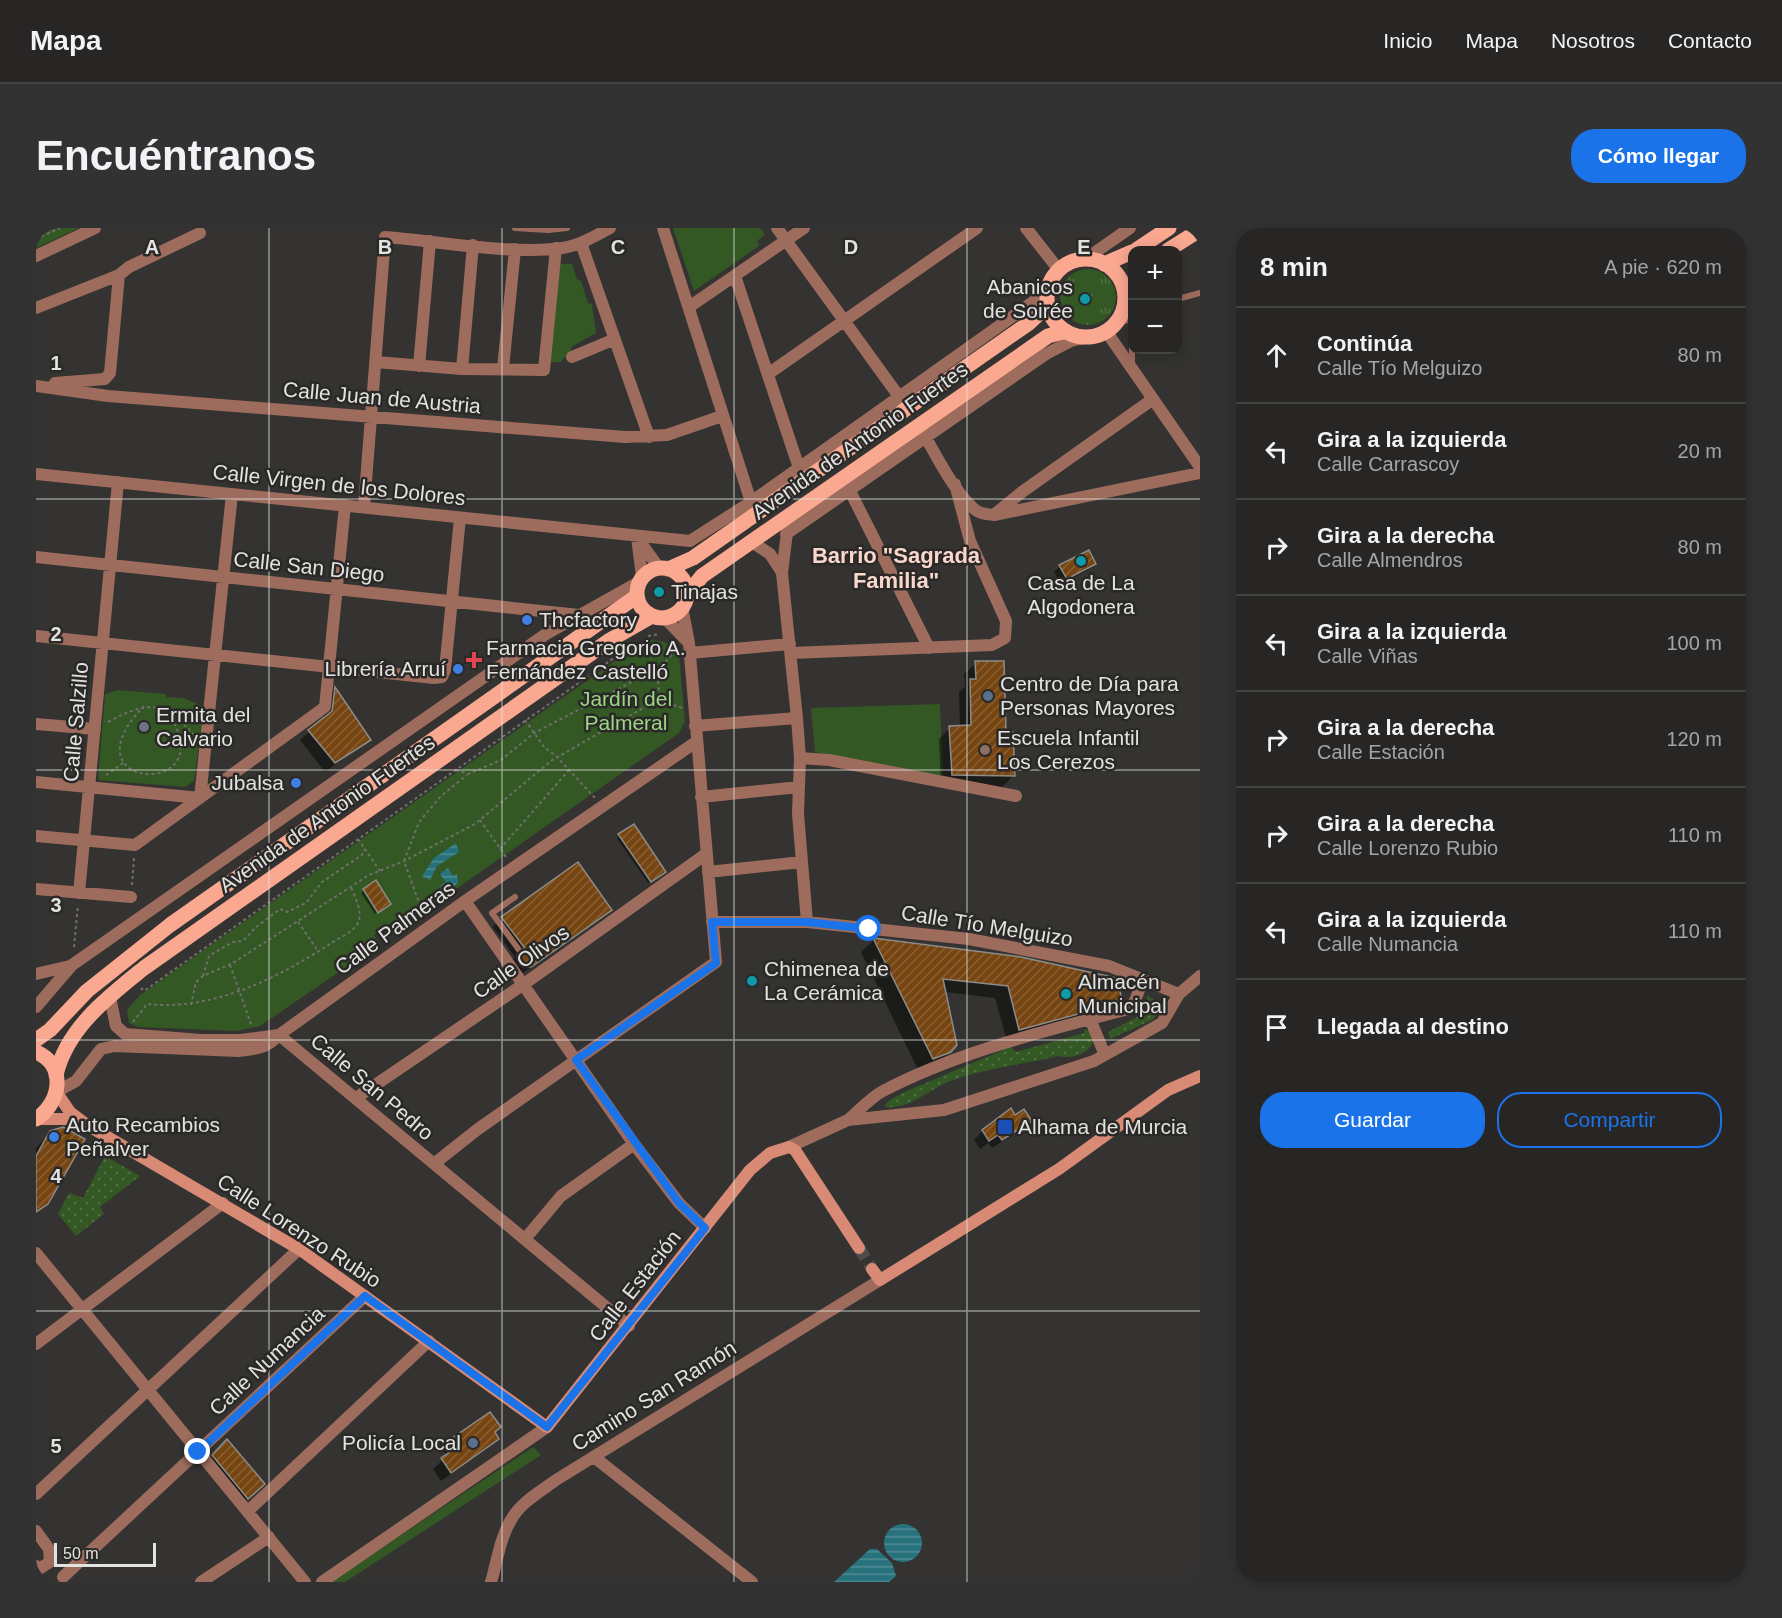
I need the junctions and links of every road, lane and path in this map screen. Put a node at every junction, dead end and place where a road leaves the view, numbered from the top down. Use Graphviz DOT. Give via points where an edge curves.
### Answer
graph roads {
  1 [pos="60,228"];
  2 [pos="95,228"];
  3 [pos="374,228"];
  4 [pos="517,228"];
  5 [pos="567,228"];
  6 [pos="610,228"];
  7 [pos="663,228"];
  8 [pos="777,228"];
  9 [pos="804,228"];
  10 [pos="977,228"];
  11 [pos="1026,228"];
  12 [pos="1130,228"];
  13 [pos="1169,228"];
  14 [pos="551,229"];
  15 [pos="1200,230"];
  16 [pos="200,233"];
  17 [pos="385,237"];
  18 [pos="36,239"];
  19 [pos="430,241"];
  20 [pos="787,241"];
  21 [pos="581,243"];
  22 [pos="473,245"];
  23 [pos="1142,246"];
  24 [pos="1174,246"];
  25 [pos="556,248"];
  26 [pos="515,249"];
  27 [pos="1128,254"];
  28 [pos="36,256"];
  29 [pos="1084,260"];
  30 [pos="1104,264"];
  31 [pos="1059,270"];
  32 [pos="119,275"];
  33 [pos="735,276"];
  34 [pos="1128,290"];
  35 [pos="1197,294"];
  36 [pos="1182,298"];
  37 [pos="1048,299"];
  38 [pos="1200,302"];
  39 [pos="689,307"];
  40 [pos="36,308"];
  41 [pos="845,320"];
  42 [pos="1128,320"];
  43 [pos="1111,328"];
  44 [pos="1066,331"];
  45 [pos="1088,337"];
  46 [pos="615,339"];
  47 [pos="1132,354"];
  48 [pos="572,357"];
  49 [pos="376,362"];
  50 [pos="419,366"];
  51 [pos="503,368"];
  52 [pos="1132,368"];
  53 [pos="462,369"];
  54 [pos="768,374"];
  55 [pos="36,385"];
  56 [pos="1153,399"];
  57 [pos="903,402"];
  58 [pos="372,416"];
  59 [pos="722,416"];
  60 [pos="922,431"];
  61 [pos="649,437"];
  62 [pos="1200,467"];
  63 [pos="799,468"];
  64 [pos="1200,473"];
  65 [pos="36,474"];
  66 [pos="118,482"];
  67 [pos="955,484"];
  68 [pos="850,491"];
  69 [pos="231,494"];
  70 [pos="751,502"];
  71 [pos="345,505"];
  72 [pos="364,507"];
  73 [pos="994,515"];
  74 [pos="789,516"];
  75 [pos="460,518"];
  76 [pos="786,534"];
  77 [pos="637,537"];
  78 [pos="690,541"];
  79 [pos="752,542"];
  80 [pos="36,557"];
  81 [pos="110,565"];
  82 [pos="664,568"];
  83 [pos="782,573"];
  84 [pos="223,578"];
  85 [pos="639,585"];
  86 [pos="337,590"];
  87 [pos="453,600"];
  88 [pos="684,601"];
  89 [pos="579,615"];
  90 [pos="658,616"];
  91 [pos="676,628"];
  92 [pos="36,636"];
  93 [pos="639,640"];
  94 [pos="102,642"];
  95 [pos="690,648"];
  96 [pos="929,648"];
  97 [pos="790,649"];
  98 [pos="215,654"];
  99 [pos="329,666"];
  100 [pos="659,671"];
  101 [pos="662,697"];
  102 [pos="144,706"];
  103 [pos="516,706"];
  104 [pos="164,708"];
  105 [pos="694,711"];
  106 [pos="797,718"];
  107 [pos="36,724"];
  108 [pos="695,726"];
  109 [pos="95,729"];
  110 [pos="534,733"];
  111 [pos="696,742"];
  112 [pos="204,754"];
  113 [pos="557,757"];
  114 [pos="800,758"];
  115 [pos="440,759"];
  116 [pos="569,770"];
  117 [pos="468,774"];
  118 [pos="36,782"];
  119 [pos="89,787"];
  120 [pos="799,787"];
  121 [pos="1016,796"];
  122 [pos="701,797"];
  123 [pos="200,798"];
  124 [pos="603,806"];
  125 [pos="480,820"];
  126 [pos="348,824"];
  127 [pos="36,836"];
  128 [pos="84,840"];
  129 [pos="135,845"];
  130 [pos="365,849"];
  131 [pos="500,849"];
  132 [pos="706,854"];
  133 [pos="404,861"];
  134 [pos="801,862"];
  135 [pos="513,868"];
  136 [pos="380,871"];
  137 [pos="708,872"];
  138 [pos="351,886"];
  139 [pos="36,889"];
  140 [pos="79,893"];
  141 [pos="131,897"];
  142 [pos="515,897"];
  143 [pos="465,901"];
  144 [pos="298,922"];
  145 [pos="712,922"];
  146 [pos="807,922"];
  147 [pos="421,932"];
  148 [pos="519,950"];
  149 [pos="318,951"];
  150 [pos="72,965"];
  151 [pos="230,965"];
  152 [pos="36,974"];
  153 [pos="203,976"];
  154 [pos="1200,976"];
  155 [pos="1143,979"];
  156 [pos="524,984"];
  157 [pos="238,989"];
  158 [pos="1179,994"];
  159 [pos="110,997"];
  160 [pos="191,1005"];
  161 [pos="36,1007"];
  162 [pos="1090,1019"];
  163 [pos="124,1034"];
  164 [pos="279,1035"];
  165 [pos="256,1039"];
  166 [pos="36,1040"];
  167 [pos="36,1052"];
  168 [pos="1105,1055"];
  169 [pos="576,1060"];
  170 [pos="1200,1076"];
  171 [pos="57,1086"];
  172 [pos="356,1098"];
  173 [pos="36,1119"];
  174 [pos="848,1120"];
  175 [pos="87,1125"];
  176 [pos="634,1144"];
  177 [pos="789,1146"];
  178 [pos="435,1163"];
  179 [pos="222,1203"];
  180 [pos="705,1228"];
  181 [pos="525,1239"];
  182 [pos="859,1248"];
  183 [pos="299,1249"];
  184 [pos="36,1252"];
  185 [pos="872,1269"];
  186 [pos="880,1280"];
  187 [pos="365,1296"];
  188 [pos="83,1310"];
  189 [pos="629,1326"];
  190 [pos="429,1341"];
  191 [pos="36,1344"];
  192 [pos="149,1390"];
  193 [pos="547,1427"];
  194 [pos="198,1452"];
  195 [pos="594,1457"];
  196 [pos="36,1494"];
  197 [pos="248,1511"];
  198 [pos="36,1531"];
  199 [pos="269,1537"];
  200 [pos="50,1562"];
  201 [pos="37,1569"];
  202 [pos="65,1580"];
  203 [pos="201,1582"];
  204 [pos="305,1582"];
  205 [pos="322,1582"];
  206 [pos="491,1582"];
  207 [pos="752,1582"];
  1 -- 18 [label="path"];
  2 -- 28 [label="street"];
  3 -- 17 [label="street"];
  4 -- 14 [label="lane"];
  5 -- 14 [label="lane"];
  6 -- 21 [label="street"];
  7 -- 39 [label="street"];
  8 -- 20 [label="street"];
  9 -- 20 [label="street"];
  10 -- 41 [label="street"];
  11 -- 31 [label="street"];
  12 -- 29 [label="street"];
  13 -- 23 [label="main road"];
  15 -- 24 [label="main road"];
  16 -- 32 [label="street"];
  17 -- 19 [label="street"];
  17 -- 49 [label="street"];
  19 -- 22 [label="street"];
  19 -- 50 [label="street"];
  20 -- 33 [label="street"];
  20 -- 41 [label="street"];
  21 -- 25 [label="street"];
  21 -- 46 [label="street"];
  22 -- 26 [label="street"];
  22 -- 53 [label="street"];
  25 -- 26 [label="street"];
  25 -- 51 [label="street" via="544,370"];
  26 -- 51 [label="street"];
  27 -- 30 [label="main road"];
  29 -- 30 [label="main road"];
  29 -- 31 [label="main road"];
  30 -- 34 [label="main road"];
  31 -- 37 [label="main road"];
  32 -- 40 [label="street"];
  32 -- 55 [label="street, Calle Juan de Austria" via="110,373 105,378"];
  33 -- 39 [label="street"];
  33 -- 54 [label="street"];
  34 -- 43 [label="main road" via="1122,314"];
  35 -- 36 [label="lane"];
  35 -- 38 [label="lane"];
  37 -- 44 [label="main road" via="1054,320"];
  37 -- 57 [label="main road, Avenida de Antonio Fuertes" via="1029,323"];
  39 -- 59 [label="street"];
  41 -- 54 [label="street"];
  41 -- 57 [label="street"];
  42 -- 43 [label="lane"];
  43 -- 45 [label="main road"];
  43 -- 52 [label="street"];
  44 -- 45 [label="main road"];
  44 -- 60 [label="main road, Avenida de Antonio Fuertes" via="1048,336"];
  45 -- 60 [label="street, Avenida de Antonio Fuertes" via="1046,354"];
  46 -- 48 [label="street"];
  46 -- 61 [label="street"];
  47 -- 52 [label="lane"];
  49 -- 50 [label="street"];
  49 -- 58 [label="street"];
  50 -- 53 [label="street"];
  51 -- 53 [label="street"];
  52 -- 56 [label="street"];
  54 -- 63 [label="street"];
  55 -- 58 [label="street, Calle Juan de Austria" via="108,396"];
  56 -- 62 [label="street"];
  56 -- 73 [label="street"];
  57 -- 63 [label="street, Avenida de Antonio Fuertes"];
  57 -- 82 [label="main road, Avenida de Antonio Fuertes" via="693,558"];
  58 -- 61 [label="street, Calle Juan de Austria"];
  58 -- 72 [label="street"];
  59 -- 61 [label="street, Calle Juan de Austria" via="667,435"];
  59 -- 70 [label="street"];
  60 -- 67 [label="street"];
  60 -- 68 [label="street, Avenida de Antonio Fuertes"];
  60 -- 74 [label="main road, Avenida de Antonio Fuertes"];
  63 -- 70 [label="street, Avenida de Antonio Fuertes"];
  64 -- 73 [label="street"];
  65 -- 66 [label="street, Calle Virgen de los Dolores"];
  66 -- 69 [label="street, Calle Virgen de los Dolores"];
  66 -- 81 [label="street, Calle Salzillo"];
  67 -- 73 [label="street" via="973,508"];
  67 -- 96 [label="street" via="970,541 1006,621 1005,638 992,645"];
  68 -- 76 [label="street, Avenida de Antonio Fuertes"];
  68 -- 96 [label="street"];
  69 -- 71 [label="street, Calle Virgen de los Dolores"];
  69 -- 84 [label="street"];
  70 -- 78 [label="street, Avenida de Antonio Fuertes"];
  71 -- 72 [label="street, Calle Virgen de los Dolores"];
  71 -- 86 [label="street"];
  72 -- 75 [label="street, Calle Virgen de los Dolores"];
  74 -- 76 [label="street"];
  74 -- 79 [label="main road, Avenida de Antonio Fuertes"];
  75 -- 77 [label="street, Calle Virgen de los Dolores"];
  75 -- 87 [label="street"];
  76 -- 83 [label="street"];
  77 -- 78 [label="street, Calle Virgen de los Dolores"];
  77 -- 82 [label="street"];
  77 -- 85 [label="street"];
  79 -- 83 [label="street" via="770,554"];
  79 -- 88 [label="main road, Avenida de Antonio Fuertes" via="702,576"];
  80 -- 81 [label="street, Calle San Diego"];
  81 -- 84 [label="street, Calle San Diego"];
  81 -- 94 [label="street, Calle Salzillo"];
  82 -- 85 [label="main road"];
  82 -- 88 [label="main road" via="675,571 684,582"];
  83 -- 97 [label="street"];
  84 -- 86 [label="street, Calle San Diego"];
  84 -- 98 [label="street"];
  85 -- 89 [label="street, Avenida de Antonio Fuertes"];
  85 -- 90 [label="main road" via="642,608"];
  85 -- 166 [label="main road, Avenida de Antonio Fuertes" via="170,925 87,992"];
  86 -- 87 [label="street, Calle San Diego"];
  86 -- 99 [label="street"];
  87 -- 89 [label="street, Calle San Diego"];
  87 -- 99 [label="street" via="442,677"];
  88 -- 90 [label="main road"];
  88 -- 95 [label="street"];
  89 -- 150 [label="street, Avenida de Antonio Fuertes" via="458,694"];
  90 -- 91 [label="street"];
  90 -- 103 [label="main road, Avenida de Antonio Fuertes" via="619,634"];
  91 -- 93 [label="path"];
  91 -- 95 [label="street"];
  92 -- 94 [label="street"];
  94 -- 98 [label="street"];
  94 -- 109 [label="street, Calle Salzillo"];
  95 -- 97 [label="street"];
  95 -- 100 [label="path" via="675,651"];
  95 -- 105 [label="street"];
  96 -- 97 [label="street"];
  97 -- 106 [label="street"];
  98 -- 99 [label="street"];
  98 -- 112 [label="street"];
  99 -- 123 [label="street" via="325,708"];
  100 -- 101 [label="path" via="658,690"];
  100 -- 110 [label="path"];
  101 -- 105 [label="path" via="677,707"];
  101 -- 113 [label="path"];
  102 -- 104 [label="path"];
  102 -- 104 [label="path" via="126,724 120,741 123,763 134,774 151,776 168,771 178,759 181,740 175,722"];
  102 -- 109 [label="path"];
  103 -- 110 [label="path"];
  103 -- 115 [label="main road, Avenida de Antonio Fuertes"];
  104 -- 112 [label="path" via="182,721"];
  105 -- 108 [label="street"];
  106 -- 108 [label="street"];
  106 -- 114 [label="street"];
  107 -- 109 [label="street"];
  108 -- 111 [label="street"];
  109 -- 119 [label="street, Calle Salzillo"];
  110 -- 113 [label="path"];
  110 -- 117 [label="path" via="501,760"];
  111 -- 122 [label="street"];
  111 -- 124 [label="street, Calle Palmeras"];
  112 -- 123 [label="street"];
  113 -- 116 [label="path"];
  113 -- 125 [label="path"];
  114 -- 120 [label="street"];
  114 -- 121 [label="street" via="829,760"];
  115 -- 117 [label="path" via="452,769"];
  115 -- 126 [label="main road, Avenida de Antonio Fuertes"];
  116 -- 124 [label="path"];
  116 -- 131 [label="path"];
  117 -- 133 [label="path" via="441,796 419,822"];
  118 -- 119 [label="street"];
  119 -- 123 [label="street"];
  119 -- 128 [label="street, Calle Salzillo"];
  120 -- 122 [label="street"];
  120 -- 134 [label="street"];
  122 -- 132 [label="street"];
  123 -- 129 [label="street"];
  124 -- 135 [label="street, Calle Palmeras"];
  125 -- 131 [label="path"];
  125 -- 133 [label="path"];
  126 -- 130 [label="path"];
  126 -- 159 [label="main road, Avenida de Antonio Fuertes" via="144,968"];
  127 -- 128 [label="street"];
  128 -- 129 [label="street"];
  128 -- 140 [label="street, Calle Salzillo"];
  129 -- 141 [label="path"];
  130 -- 136 [label="path"];
  130 -- 153 [label="path" via="322,882 306,903 287,912 280,909 243,941 233,942 209,956"];
  131 -- 135 [label="path"];
  132 -- 137 [label="street"];
  132 -- 156 [label="street, Calle Olivos"];
  133 -- 136 [label="path"];
  133 -- 147 [label="path" via="421,908"];
  134 -- 137 [label="street"];
  134 -- 146 [label="street"];
  135 -- 143 [label="street, Calle Palmeras"];
  136 -- 138 [label="path"];
  137 -- 145 [label="street"];
  138 -- 144 [label="path"];
  138 -- 149 [label="path" via="360,914 356,926"];
  139 -- 140 [label="street"];
  140 -- 141 [label="street"];
  140 -- 150 [label="path"];
  142 -- 148 [label="lane" via="492,913"];
  143 -- 147 [label="street, Calle Palmeras"];
  143 -- 156 [label="street"];
  144 -- 149 [label="path"];
  144 -- 151 [label="path"];
  145 -- 146 [label="street, Calle Tío Melguizo"];
  145 -- 169 [label="street" via="716,963"];
  146 -- 155 [label="street, Calle Tío Melguizo" via="969,939 1109,966"];
  147 -- 164 [label="street, Calle Palmeras"];
  149 -- 157 [label="path" via="282,973"];
  150 -- 152 [label="street"];
  150 -- 161 [label="street, Avenida de Antonio Fuertes"];
  151 -- 153 [label="path"];
  151 -- 157 [label="path"];
  153 -- 160 [label="path" via="196,982"];
  154 -- 158 [label="street, Calle Estación"];
  155 -- 158 [label="street, Calle Tío Melguizo"];
  155 -- 162 [label="street, Calle Estación" via="1128,1009"];
  156 -- 169 [label="street"];
  156 -- 172 [label="street, Calle Olivos"];
  157 -- 160 [label="path"];
  157 -- 165 [label="path"];
  158 -- 168 [label="street, Calle Estación" via="1162,1023"];
  159 -- 163 [label="street" via="116,1026"];
  159 -- 171 [label="main road, Avenida de Antonio Fuertes" via="68,1041"];
  160 -- 163 [label="path" via="147,1004"];
  162 -- 168 [label="street"];
  162 -- 174 [label="street, Calle Estación" via="962,1058 881,1091"];
  163 -- 165 [label="street, Calle Palmeras" via="201,1040"];
  164 -- 165 [label="street, Calle Palmeras"];
  164 -- 171 [label="street, Calle San Pedro" via="270,1044 239,1051 101,1049 75,1081"];
  164 -- 172 [label="street, Calle San Pedro"];
  167 -- 171 [label="main road" via="49,1061"];
  168 -- 174 [label="street, Calle Estación" via="944,1110"];
  169 -- 176 [label="street"];
  169 -- 178 [label="street"];
  170 -- 186 [label="main road" via="1168,1090 1059,1169"];
  171 -- 173 [label="main road, Avenida de Antonio Fuertes" via="46,1112"];
  171 -- 175 [label="main road, Calle Lorenzo Rubio" via="70,1112"];
  172 -- 178 [label="street, Calle San Pedro"];
  173 -- 175 [label="main road" via="67,1119"];
  174 -- 177 [label="street, Calle Estación"];
  175 -- 179 [label="main road, Calle Lorenzo Rubio"];
  176 -- 180 [label="street" via="679,1203"];
  176 -- 181 [label="street" via="561,1196"];
  177 -- 180 [label="main road, Calle Estación" via="770,1153 750,1170"];
  177 -- 182 [label="main road"];
  178 -- 181 [label="street, Calle San Pedro"];
  179 -- 183 [label="main road, Calle Lorenzo Rubio"];
  179 -- 188 [label="street"];
  180 -- 189 [label="main road, Calle Estación"];
  181 -- 189 [label="street, Calle San Pedro"];
  183 -- 187 [label="main road, Calle Lorenzo Rubio"];
  183 -- 192 [label="street"];
  184 -- 188 [label="street"];
  185 -- 186 [label="main road"];
  186 -- 195 [label="street, Camino San Ramón"];
  187 -- 190 [label="main road, Calle Lorenzo Rubio"];
  187 -- 194 [label="street, Calle Numancia"];
  188 -- 191 [label="street"];
  188 -- 192 [label="street"];
  189 -- 193 [label="main road, Calle Estación"];
  190 -- 193 [label="main road, Calle Lorenzo Rubio"];
  190 -- 197 [label="street"];
  192 -- 194 [label="street"];
  192 -- 196 [label="street"];
  193 -- 205 [label="street"];
  194 -- 197 [label="street"];
  194 -- 202 [label="street, Calle Numancia"];
  195 -- 206 [label="street, Camino San Ramón" via="556,1480 511,1518"];
  195 -- 207 [label="street"];
  197 -- 199 [label="street"];
  198 -- 200 [label="street" via="49,1549"];
  199 -- 203 [label="street"];
  199 -- 204 [label="street"];
  200 -- 201 [label="street"];
  200 -- 202 [label="street"];
}
